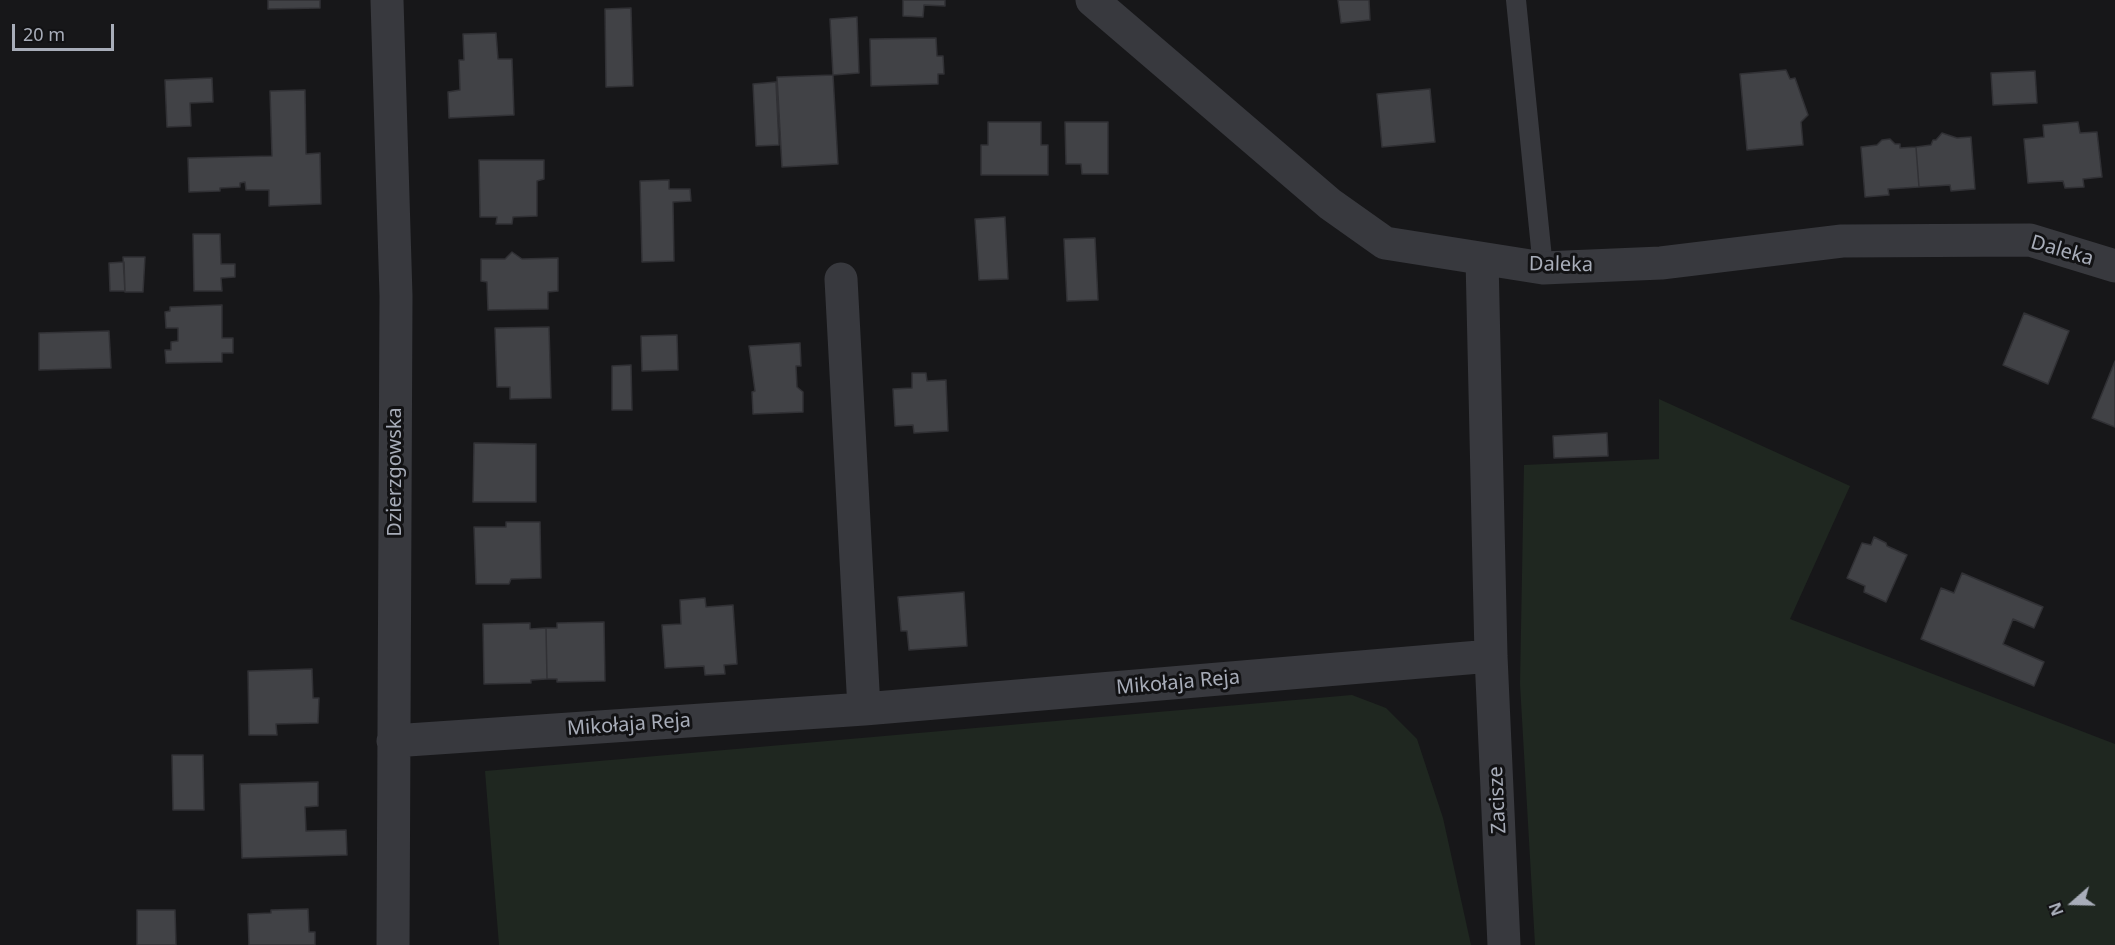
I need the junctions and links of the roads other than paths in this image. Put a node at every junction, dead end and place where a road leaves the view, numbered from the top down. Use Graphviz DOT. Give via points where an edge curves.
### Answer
graph roads {
  1 [pos="387,0"];
  2 [pos="1092,0"];
  3 [pos="1516,0"];
  4 [pos="1482,259"];
  5 [pos="2115,266"];
  6 [pos="1543,268"];
  7 [pos="841,279"];
  8 [pos="1491,656"];
  9 [pos="864,709"];
  10 [pos="393,741"];
  11 [pos="393,945"];
  12 [pos="1504,945"];
  1 -- 10 [label="street, Dzierzgowska" via="396,296"];
  2 -- 4 [label="street, Daleka" via="1330,204 1385,243"];
  3 -- 6 [label="lane"];
  4 -- 6 [label="street, Daleka"];
  4 -- 8 [label="street, Zacisze"];
  5 -- 6 [label="street, Daleka" via="2030,240 1842,241 1661,263"];
  7 -- 9 [label="street"];
  8 -- 9 [label="street, Mikołaja Reja"];
  8 -- 12 [label="street, Zacisze"];
  9 -- 10 [label="street, Mikołaja Reja"];
  10 -- 11 [label="street, Dzierzgowska"];
}
